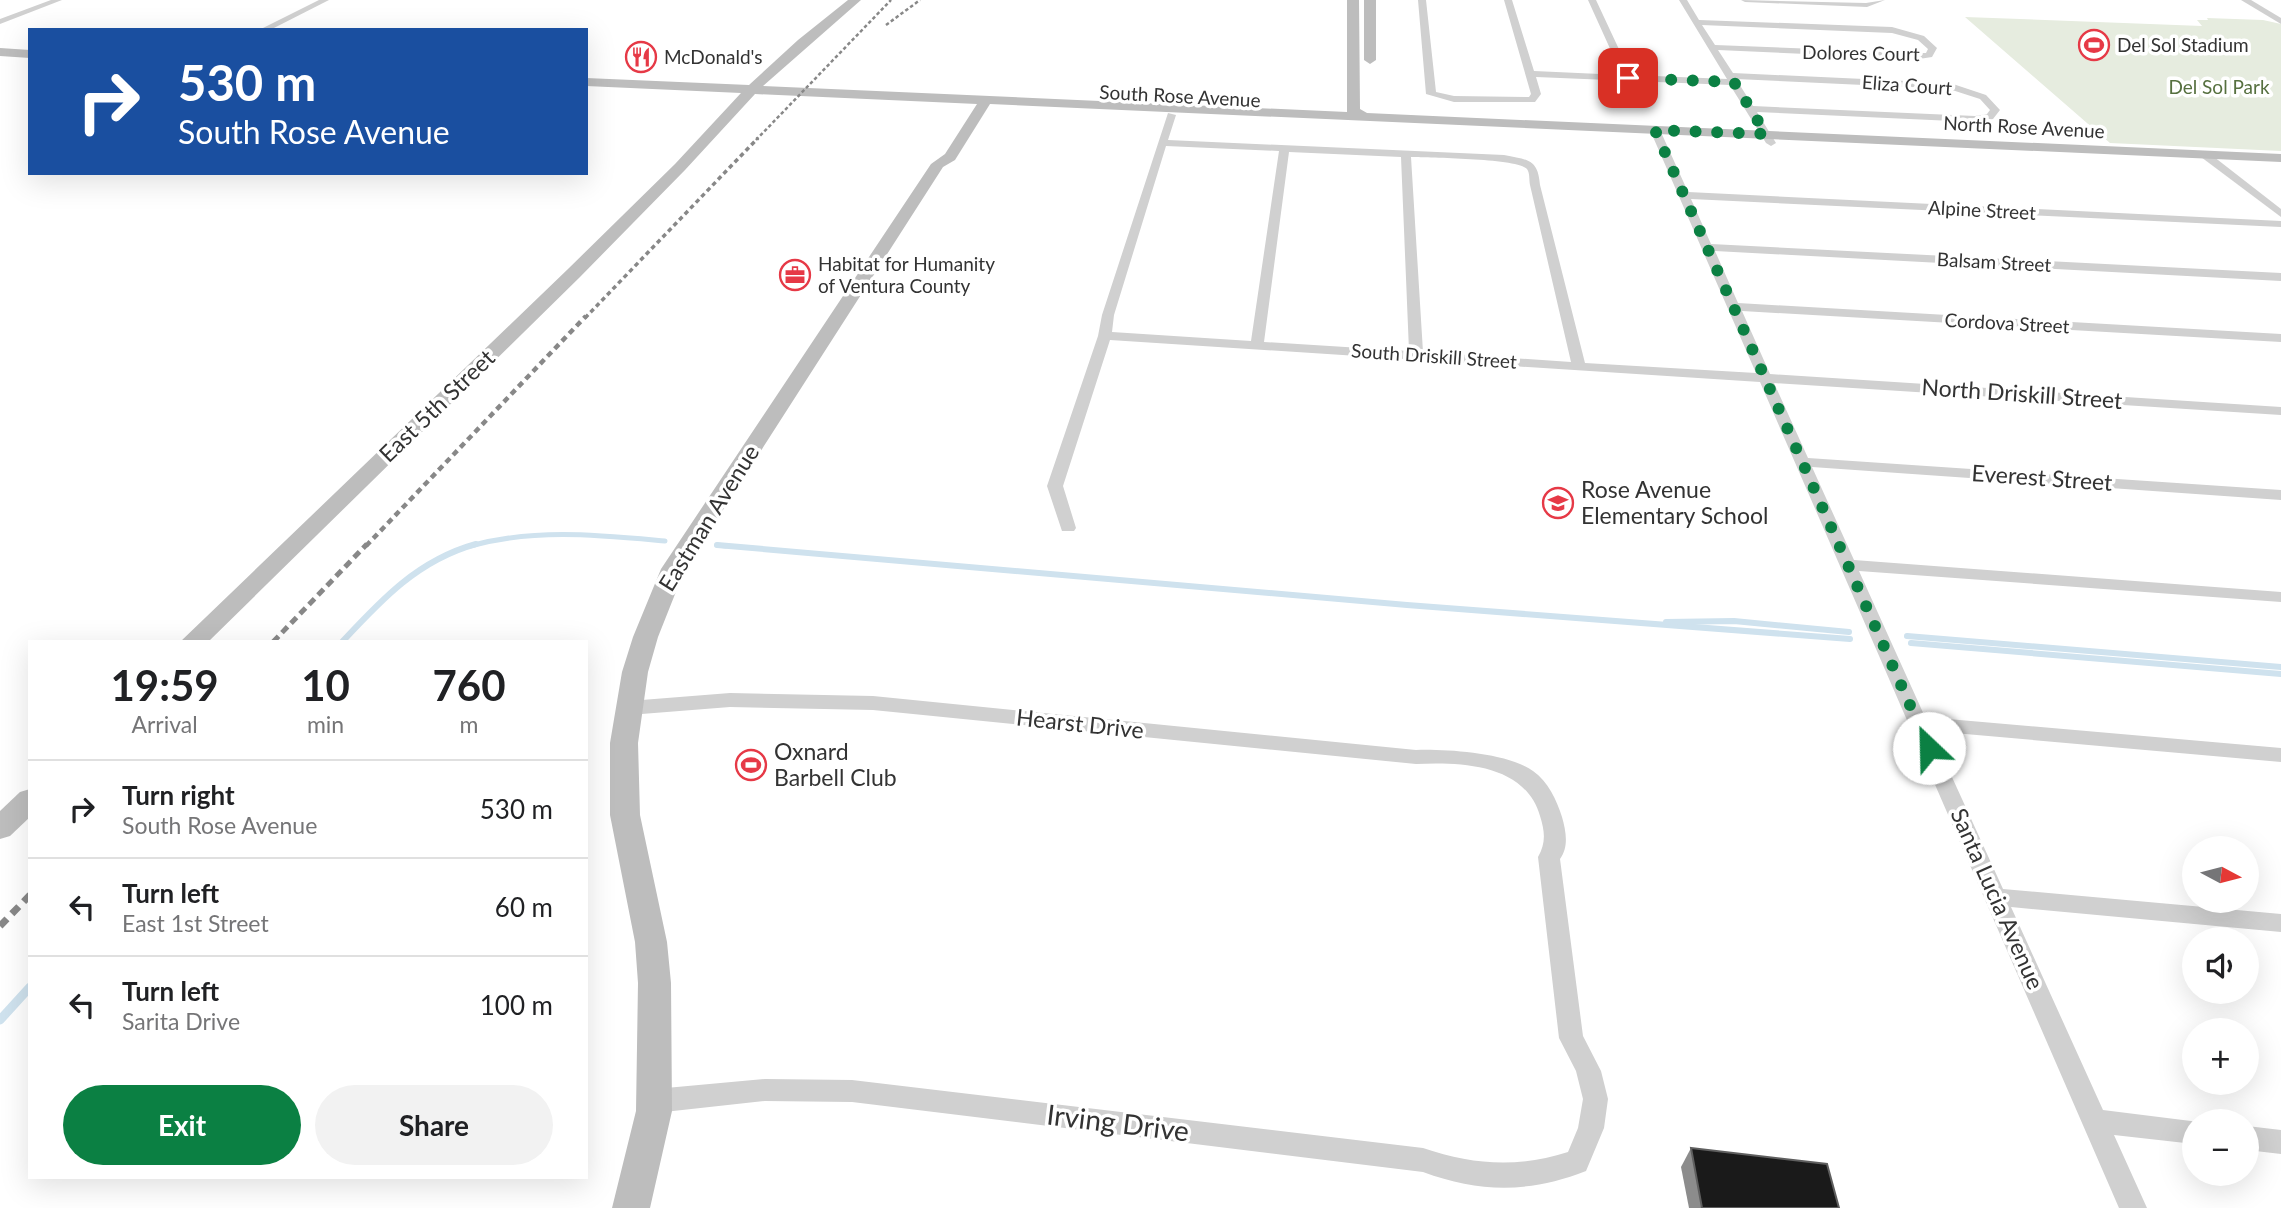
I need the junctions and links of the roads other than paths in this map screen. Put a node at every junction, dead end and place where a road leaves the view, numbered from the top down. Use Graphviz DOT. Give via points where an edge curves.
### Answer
graph roads {
  1 [pos="58,0"];
  2 [pos="325,0"];
  3 [pos="855,0"];
  4 [pos="1353,0"];
  5 [pos="1370,0"];
  6 [pos="1422,0"];
  7 [pos="1508,0"];
  8 [pos="1592,0"];
  9 [pos="1683,0"];
  10 [pos="1745,0"];
  11 [pos="1881,0"];
  12 [pos="2245,0"];
  13 [pos="0,22"];
  14 [pos="1697,22"];
  15 [pos="2281,22"];
  16 [pos="267,28"];
  17 [pos="1712,47"];
  18 [pos="0,52"];
  19 [pos="28,54"];
  20 [pos="0,58"];
  21 [pos="28,60"];
  22 [pos="1370,69"];
  23 [pos="1529,74"];
  24 [pos="1628,78"];
  25 [pos="1732,79"];
  26 [pos="588,82"];
  27 [pos="588,90"];
  28 [pos="757,92"];
  29 [pos="1370,102"];
  30 [pos="979,103"];
  31 [pos="1749,109"];
  32 [pos="1171,116"];
  33 [pos="1363,119"];
  34 [pos="1612,128"];
  35 [pos="1512,130"];
  36 [pos="1656,134"];
  37 [pos="1768,139"];
  38 [pos="1163,143"];
  39 [pos="1284,149"];
  40 [pos="1406,155"];
  41 [pos="2281,158"];
  42 [pos="2210,159"];
  43 [pos="2281,166"];
  44 [pos="1683,195"];
  45 [pos="2281,215"];
  46 [pos="2281,225"];
  47 [pos="1706,247"];
  48 [pos="2281,277"];
  49 [pos="1733,307"];
  50 [pos="1105,335"];
  51 [pos="2281,338"];
  52 [pos="1257,345"];
  53 [pos="1416,355"];
  54 [pos="1580,365"];
  55 [pos="1764,377"];
  56 [pos="2281,411"];
  57 [pos="1803,462"];
  58 [pos="2281,495"];
  59 [pos="1068,528"];
  60 [pos="1848,565"];
  61 [pos="2281,597"];
  62 [pos="195,640"];
  63 [pos="629,708"];
  64 [pos="1918,723"];
  65 [pos="2281,755"];
  66 [pos="28,802"];
  67 [pos="0,828"];
  68 [pos="1996,897"];
  69 [pos="2281,923"];
  70 [pos="655,1101"];
  71 [pos="2095,1121"];
  72 [pos="2182,1131"];
  73 [pos="2259,1139"];
  74 [pos="2281,1142"];
  75 [pos="1577,1163"];
  76 [pos="631,1208"];
  77 [pos="2133,1208"];
  1 -- 13 [label="street"];
  2 -- 16 [label="street"];
  3 -- 28 [label="main road, East 5th Street" via="802,43"];
  4 -- 33 [label="main road" via="1353,111"];
  5 -- 22 [label="main road"];
  6 -- 23 [label="street" via="1429,90 1436,96 1532,100 1536,97"];
  7 -- 23 [label="street"];
  8 -- 24 [label="street"];
  9 -- 14 [label="street"];
  10 -- 11 [label="street" via="1867,5"];
  12 -- 15 [label="street"];
  14 -- 17 [label="street"];
  14 -- 17 [label="street, Dolores Court" via="1898,30 1933,48 1929,55 1919,57"];
  17 -- 25 [label="street"];
  18 -- 19 [label="main road"];
  20 -- 21 [label="main road"];
  23 -- 24 [label="street"];
  24 -- 25 [label="street"];
  25 -- 31 [label="street"];
  25 -- 31 [label="street, Eliza Court" via="1950,86 1983,97 1995,110 1990,117 1975,119"];
  26 -- 28 [label="main road, South Rose Avenue"];
  27 -- 28 [label="main road, South Rose Avenue"];
  28 -- 30 [label="main road, South Rose Avenue"];
  28 -- 62 [label="main road, East 5th Street"];
  29 -- 33 [label="main road" via="1370,112"];
  30 -- 32 [label="main road, South Rose Avenue"];
  30 -- 33 [label="main road, South Rose Avenue"];
  30 -- 63 [label="main road, Eastman Avenue" via="950,157 938,164 673,569 639,651"];
  31 -- 37 [label="street"];
  32 -- 33 [label="main road, South Rose Avenue"];
  32 -- 38 [label="street"];
  33 -- 34 [label="main road, South Rose Avenue"];
  33 -- 35 [label="main road, South Rose Avenue"];
  34 -- 35 [label="main road"];
  34 -- 36 [label="main road, South Rose Avenue"];
  35 -- 36 [label="main road, South Rose Avenue"];
  36 -- 37 [label="main road, South Rose Avenue"];
  36 -- 44 [label="street, Santa Lucia Avenue"];
  37 -- 42 [label="main road, North Rose Avenue"];
  38 -- 39 [label="street"];
  38 -- 50 [label="street"];
  39 -- 40 [label="street"];
  39 -- 52 [label="street"];
  40 -- 53 [label="street"];
  40 -- 54 [label="street" via="1504,158 1534,171"];
  41 -- 42 [label="main road, North Rose Avenue"];
  42 -- 43 [label="main road, North Rose Avenue"];
  42 -- 45 [label="street"];
  44 -- 46 [label="street, Alpine Street"];
  44 -- 47 [label="street, Santa Lucia Avenue"];
  47 -- 48 [label="street, Balsam Street"];
  47 -- 49 [label="street, Santa Lucia Avenue"];
  49 -- 51 [label="street, Cordova Street"];
  49 -- 55 [label="street, Santa Lucia Avenue"];
  50 -- 52 [label="street, South Driskill Street"];
  50 -- 59 [label="street" via="1055,486"];
  52 -- 53 [label="street, South Driskill Street"];
  53 -- 54 [label="street, South Driskill Street"];
  54 -- 55 [label="street, South Driskill Street"];
  55 -- 56 [label="street, North Driskill Street"];
  55 -- 57 [label="street, Santa Lucia Avenue"];
  57 -- 58 [label="street, Everest Street"];
  57 -- 60 [label="street, Santa Lucia Avenue"];
  60 -- 61 [label="street"];
  60 -- 64 [label="street, Santa Lucia Avenue"];
  63 -- 70 [label="main road, Eastman Avenue" via="621,753 622,795 630,851 648,917 654,971"];
  63 -- 75 [label="street, Hearst Drive" via="730,700 873,704 1416,757 1468,757 1528,777 1553,818 1555,850 1549,857 1572,1038 1593,1081 1596,1110 1592,1132"];
  64 -- 65 [label="street"];
  64 -- 68 [label="street, Santa Lucia Avenue"];
  66 -- 67 [label="main road"];
  68 -- 69 [label="street"];
  68 -- 71 [label="street, Santa Lucia Avenue"];
  70 -- 75 [label="street, Irving Drive" via="765,1090 852,1091 1423,1160 1474,1175 1541,1175"];
  70 -- 76 [label="main road, Eastman Avenue"];
  71 -- 72 [label="street"];
  71 -- 77 [label="street, Santa Lucia Avenue"];
  73 -- 74 [label="street"];
}
